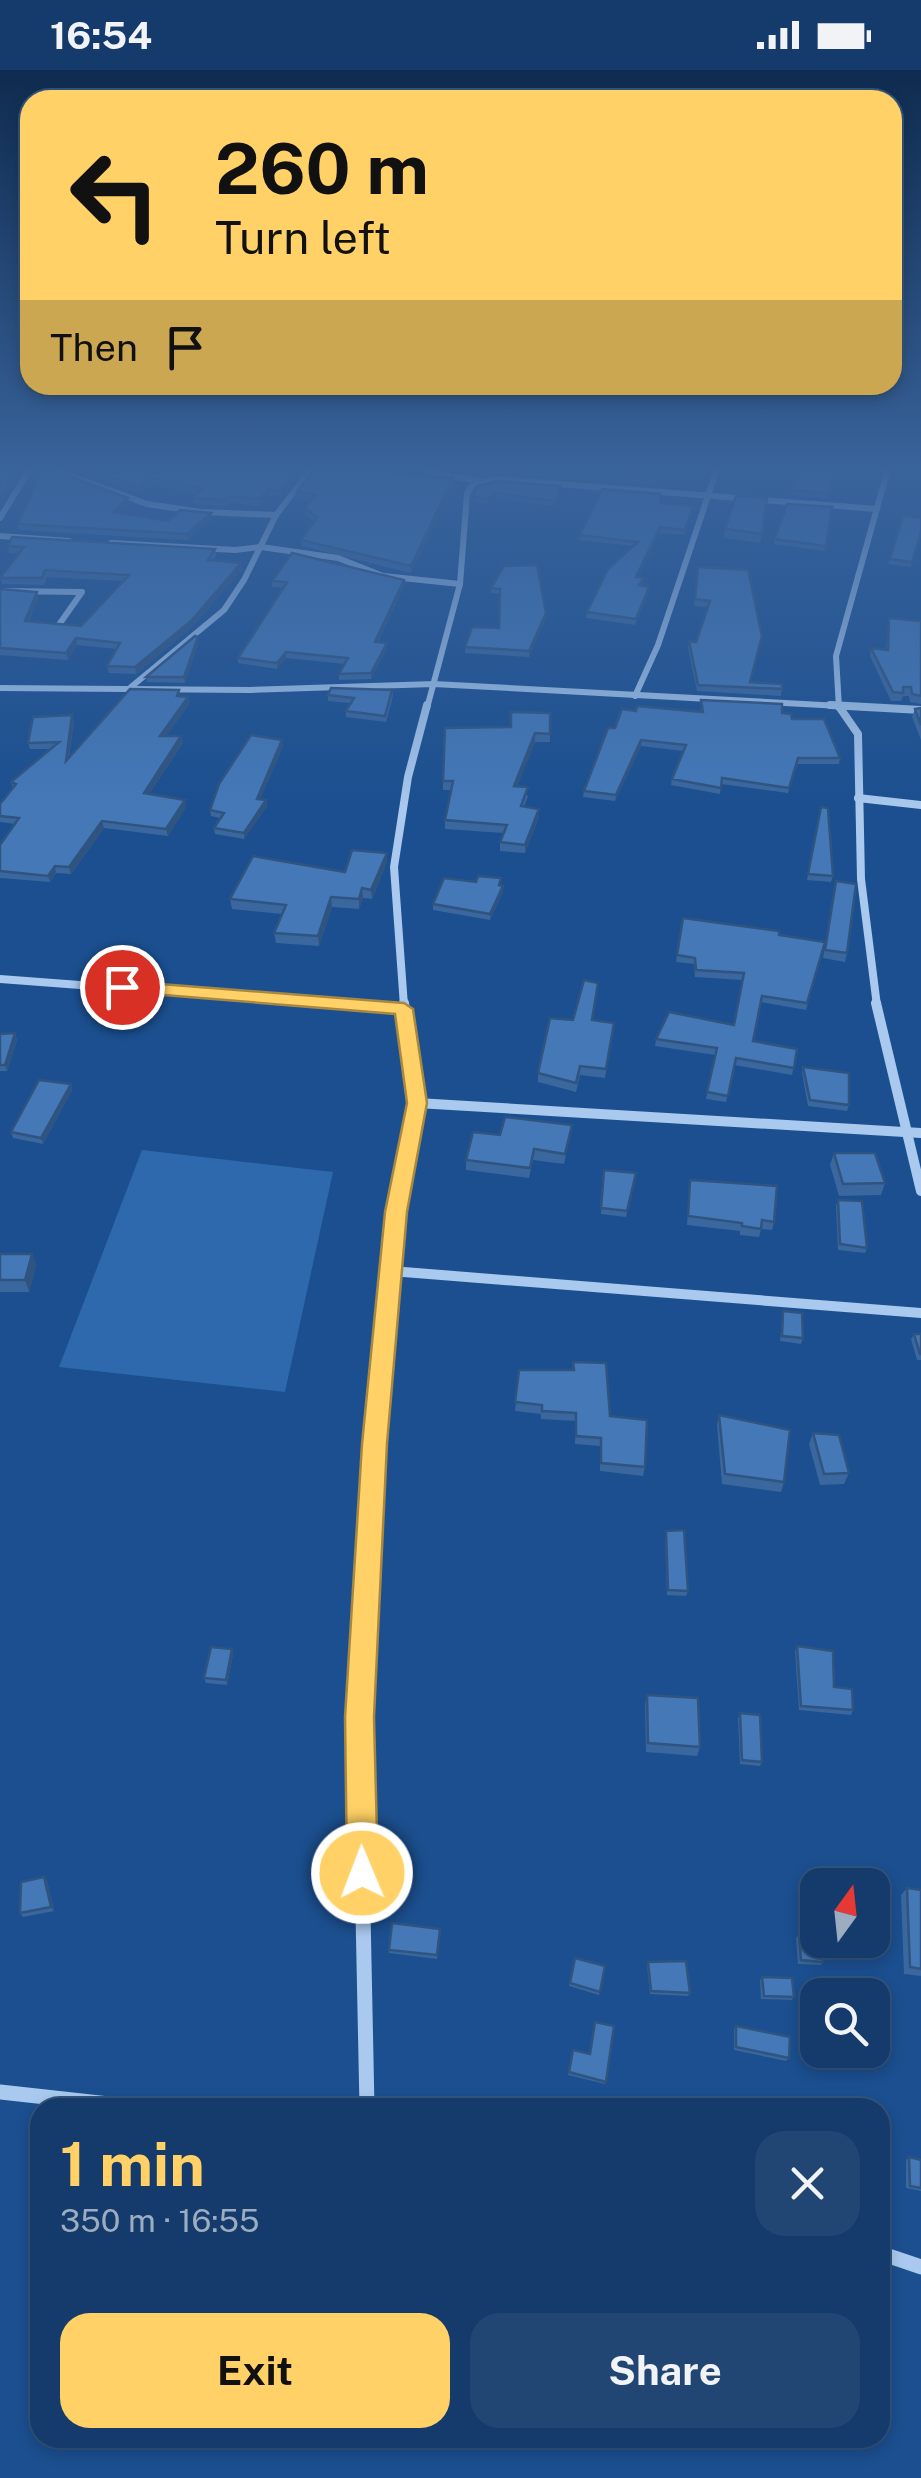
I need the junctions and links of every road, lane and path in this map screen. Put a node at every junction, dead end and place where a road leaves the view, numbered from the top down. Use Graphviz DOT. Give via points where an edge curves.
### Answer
graph roads {
  1 [pos="239,584"];
  2 [pos="460,584"];
  3 [pos="680,584"];
  4 [pos="856,584"];
  5 [pos="0,591"];
  6 [pos="58,626"];
  7 [pos="434,684"];
  8 [pos="0,688"];
  9 [pos="130,688"];
  10 [pos="635,696"];
  11 [pos="838,706"];
  12 [pos="921,710"];
  13 [pos="858,798"];
  14 [pos="921,805"];
  15 [pos="0,980"];
  16 [pos="404,1009"];
  17 [pos="417,1103"];
  18 [pos="903,1131"];
  19 [pos="921,1134"];
  20 [pos="921,1191"];
  21 [pos="391,1271"];
  22 [pos="921,1313"];
  23 [pos="0,2092"];
  24 [pos="54,2098"];
  25 [pos="367,2098"];
  26 [pos="890,2257"];
  27 [pos="921,2268"];
  1 -- 9 [label="street" via="224,610"];
  2 -- 7 [label="street"];
  3 -- 10 [label="street"];
  4 -- 11 [label="street" via="836,656"];
  5 -- 6 [label="street" via="82,592"];
  7 -- 9 [label="street"];
  7 -- 10 [label="street"];
  7 -- 16 [label="street" via="408,777 394,867"];
  8 -- 9 [label="street"];
  10 -- 11 [label="street"];
  11 -- 12 [label="street"];
  11 -- 13 [label="street" via="858,734"];
  13 -- 14 [label="street"];
  13 -- 18 [label="street" via="868,950"];
  15 -- 16 [label="street"];
  16 -- 17 [label="street"];
  17 -- 18 [label="street"];
  17 -- 21 [label="street"];
  18 -- 19 [label="street"];
  18 -- 20 [label="street"];
  21 -- 22 [label="street"];
  21 -- 25 [label="street" via="359,1717"];
  23 -- 24 [label="street"];
  26 -- 27 [label="street"];
}
